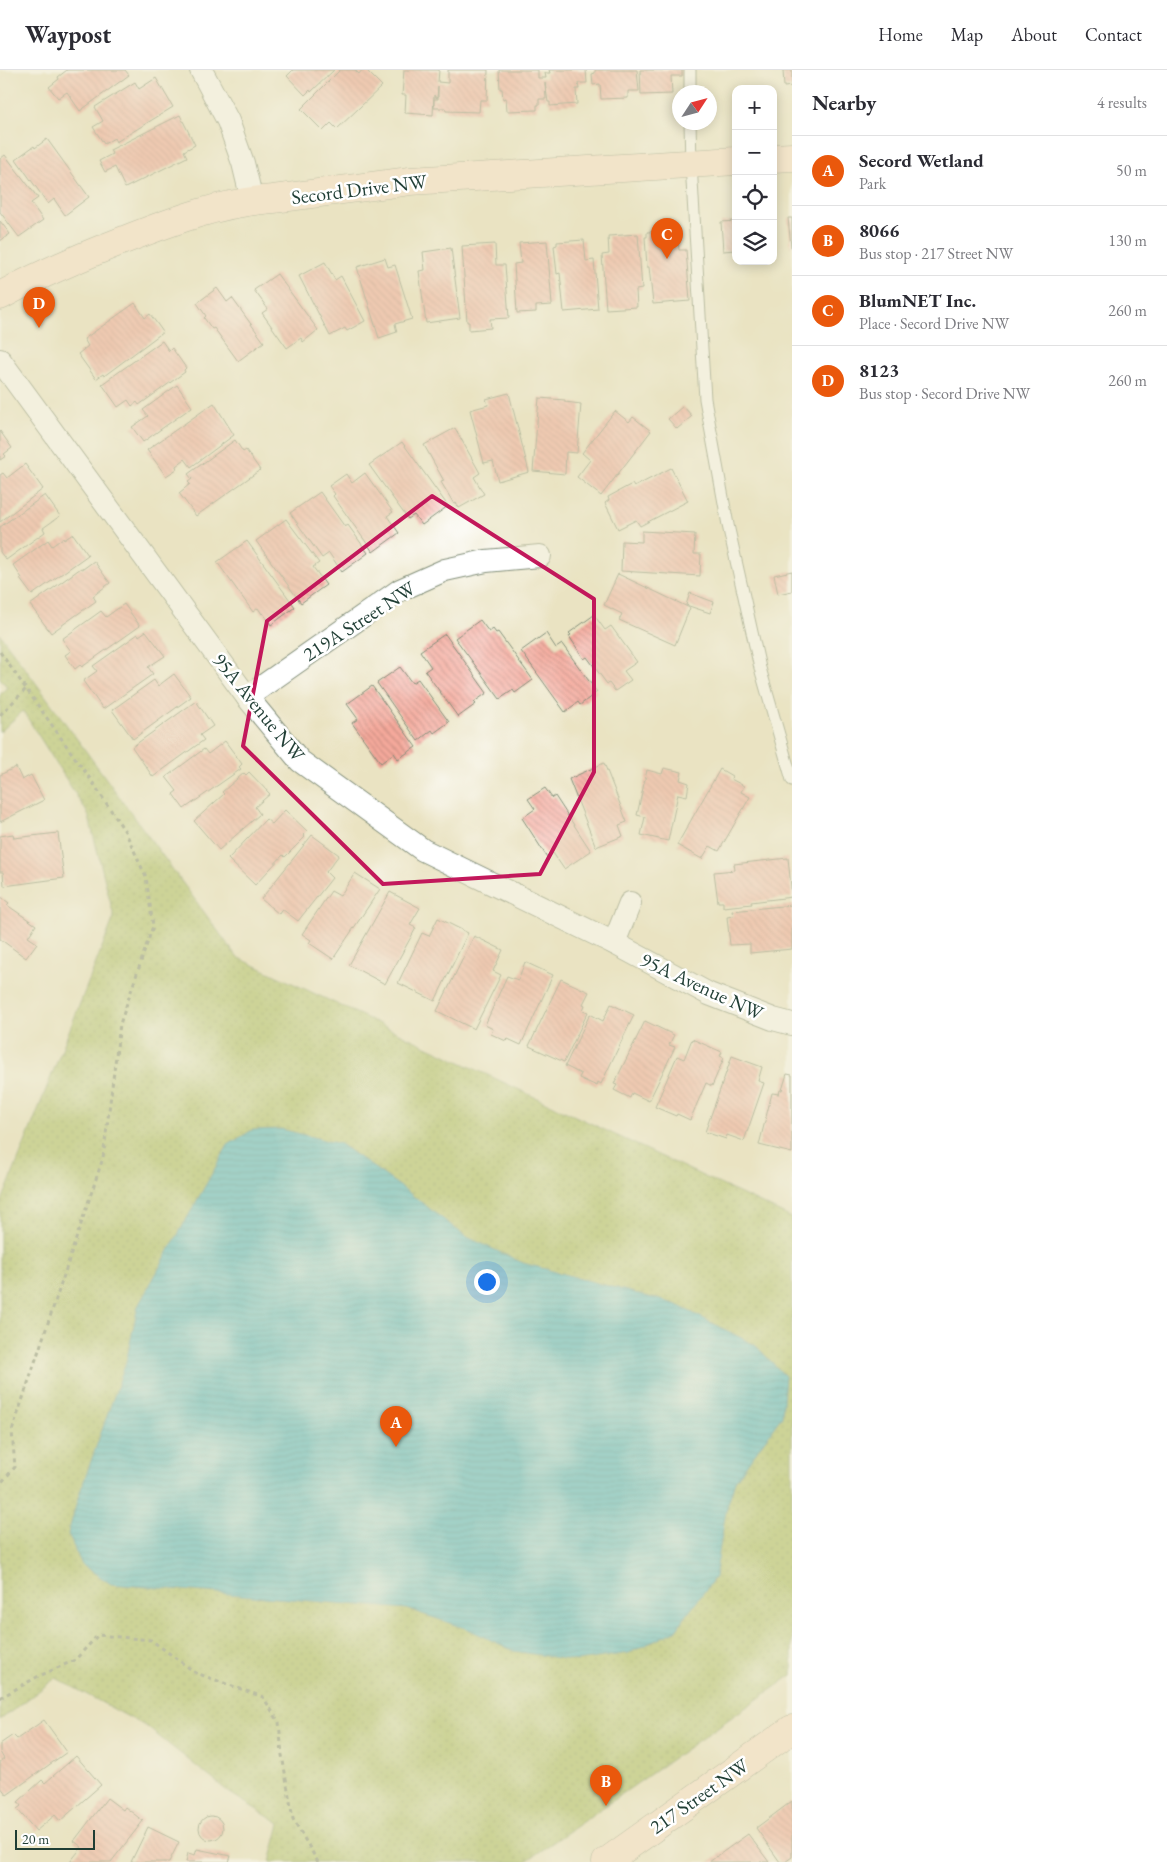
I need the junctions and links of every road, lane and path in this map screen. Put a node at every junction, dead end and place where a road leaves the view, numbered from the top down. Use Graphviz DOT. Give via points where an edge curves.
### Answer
graph roads {
  1 [pos="201,70"];
  2 [pos="690,70"];
  3 [pos="690,85"];
  4 [pos="690,130"];
  5 [pos="792,157"];
  6 [pos="777,158"];
  7 [pos="732,161"];
  8 [pos="691,164"];
  9 [pos="252,200"];
  10 [pos="0,296"];
  11 [pos="0,360"];
  12 [pos="540,556"];
  13 [pos="0,652"];
  14 [pos="27,688"];
  15 [pos="247,697"];
  16 [pos="0,715"];
  17 [pos="792,780"];
  18 [pos="630,903"];
  19 [pos="614,943"];
  20 [pos="792,1024"];
  21 [pos="0,1484"];
  22 [pos="0,1698"];
  23 [pos="792,1730"];
  24 [pos="318,1862"];
  25 [pos="606,1862"];
  1 -- 9 [label="street" via="228,121"];
  2 -- 3 [label="lane"];
  4 -- 8 [label="lane"];
  5 -- 6 [label="street"];
  7 -- 8 [label="street, Secord Drive NW"];
  8 -- 9 [label="street, Secord Drive NW" via="410,181"];
  8 -- 17 [label="lane" via="706,399 728,525 760,668"];
  9 -- 10 [label="street, Secord Drive NW" via="174,221 38,276"];
  11 -- 15 [label="street, 95A Avenue NW"];
  12 -- 15 [label="street, 219A Street NW" via="486,561 445,570 400,590"];
  13 -- 14 [label="path"];
  14 -- 16 [label="path"];
  14 -- 21 [label="path" via="126,833 146,877 153,926 120,1024 103,1158 12,1432 15,1467"];
  15 -- 19 [label="street, 95A Avenue NW" via="300,761 423,850"];
  18 -- 19 [label="street"];
  19 -- 20 [label="street, 95A Avenue NW" via="710,994"];
  22 -- 24 [label="path" via="74,1660 98,1635 151,1640 196,1673 262,1697 279,1722 293,1819"];
  23 -- 25 [label="street, 217 Street NW"];
}
